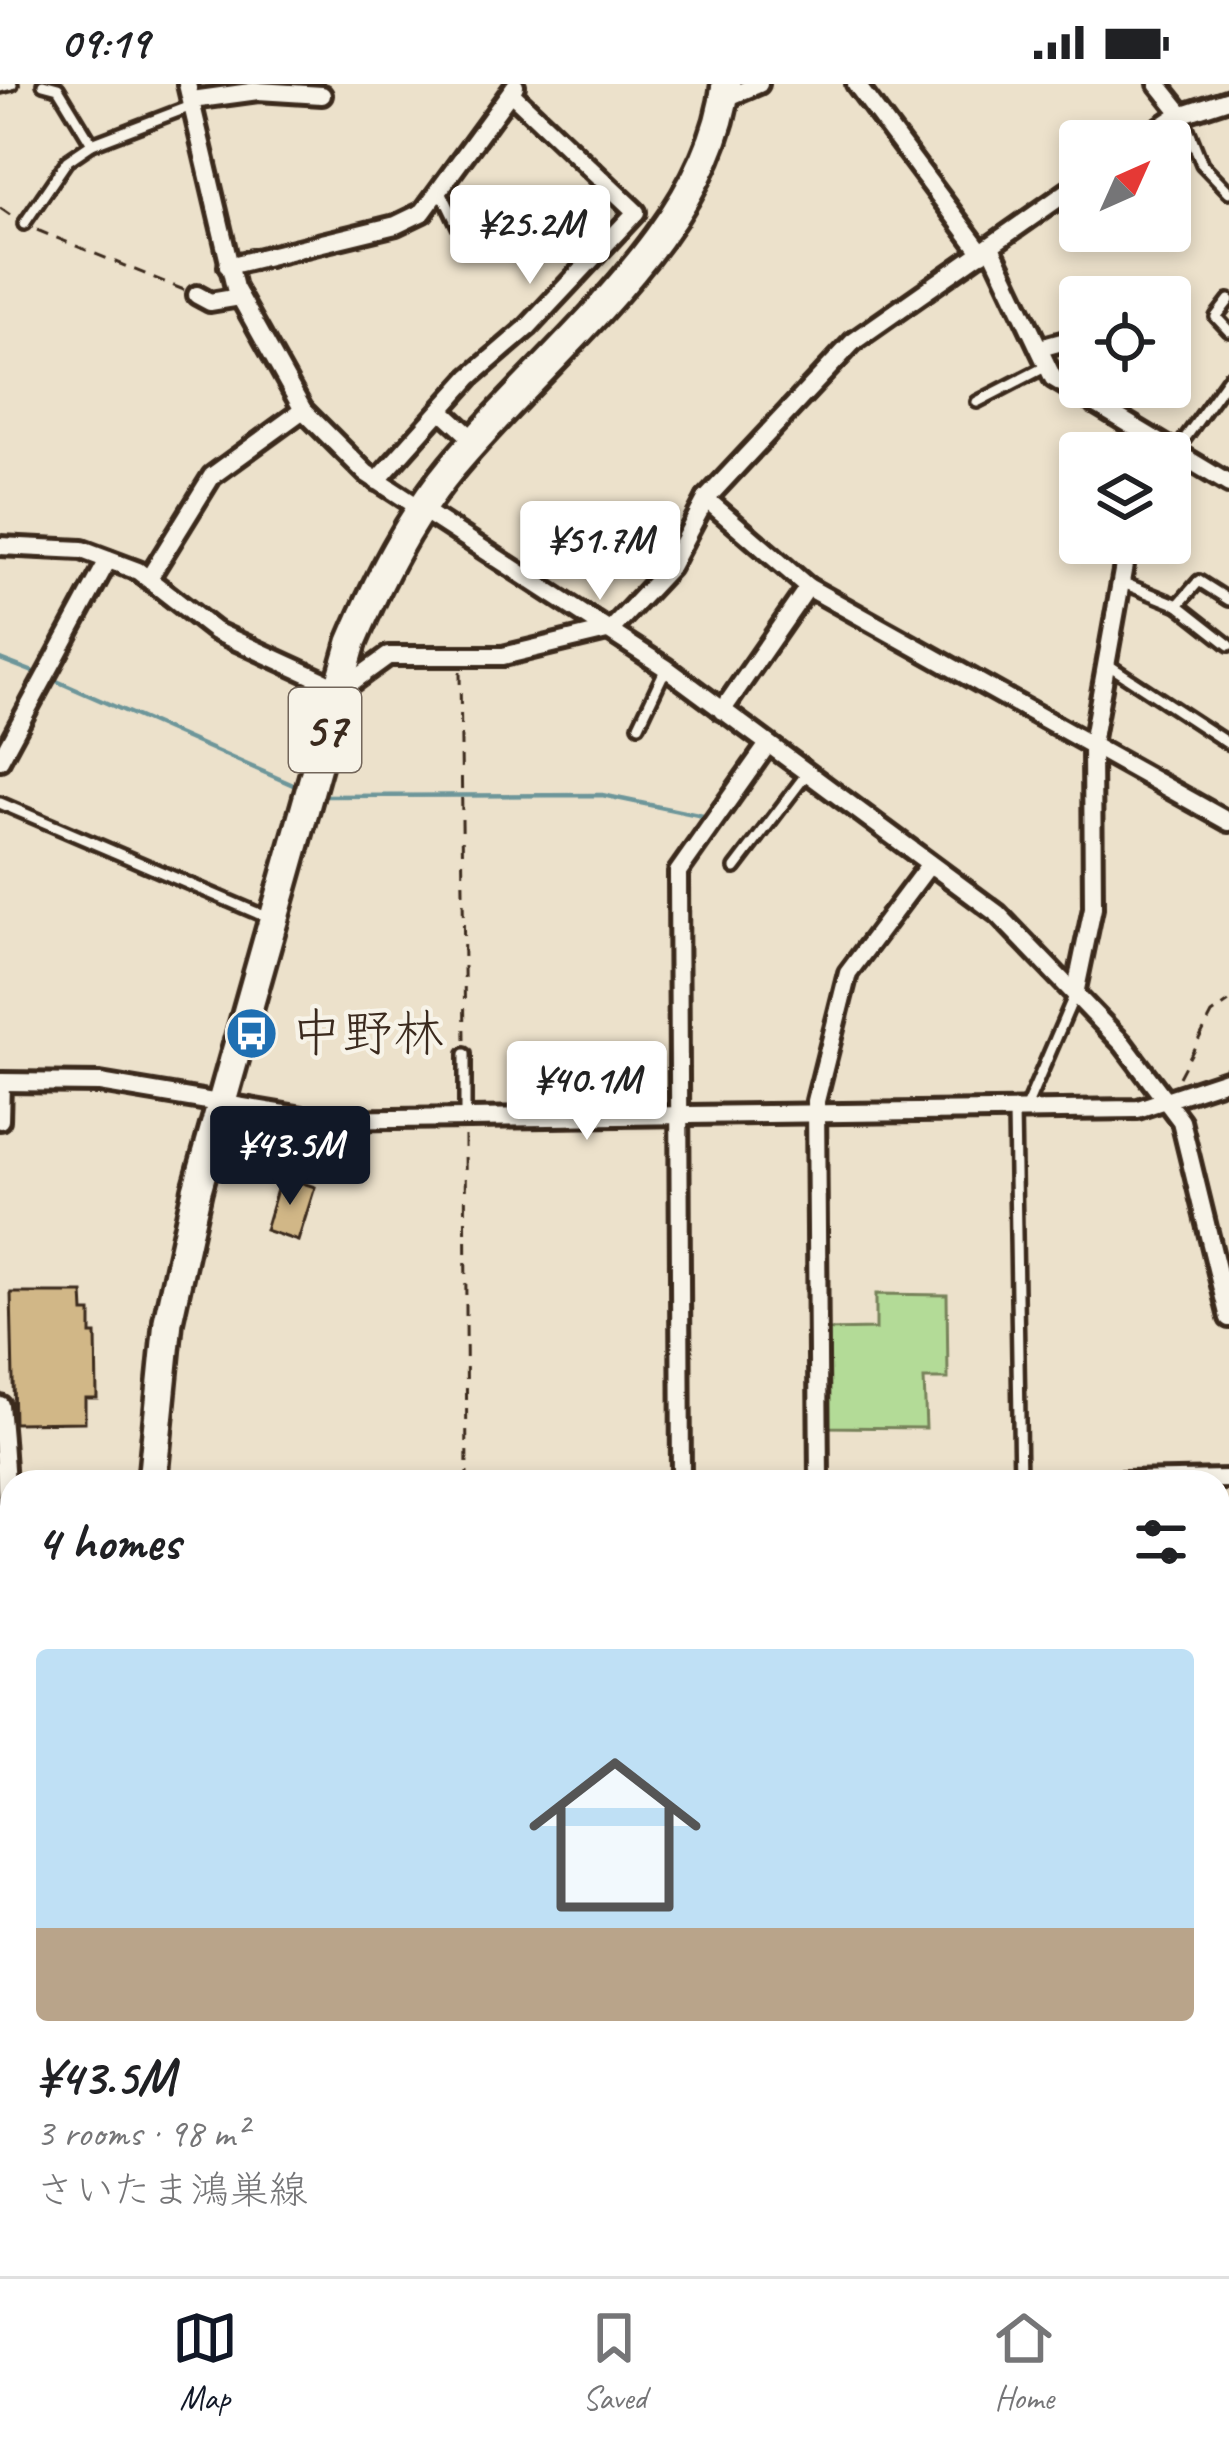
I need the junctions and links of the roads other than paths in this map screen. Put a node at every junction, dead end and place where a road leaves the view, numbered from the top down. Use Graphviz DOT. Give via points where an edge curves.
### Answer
graph roads {
  1 [pos="12,84"];
  2 [pos="43,84"];
  3 [pos="759,84"];
  4 [pos="856,84"];
  5 [pos="1158,84"];
  6 [pos="0,86"];
  7 [pos="514,88"];
  8 [pos="312,90"];
  9 [pos="725,92"];
  10 [pos="191,96"];
  11 [pos="1229,99"];
  12 [pos="1182,114"];
  13 [pos="1173,120"];
  14 [pos="92,144"];
  15 [pos="1229,192"];
  16 [pos="442,193"];
  17 [pos="1059,198"];
  18 [pos="24,224"];
  19 [pos="469,249"];
  20 [pos="986,250"];
  21 [pos="229,266"];
  22 [pos="196,295"];
  23 [pos="240,297"];
  24 [pos="1229,300"];
  25 [pos="1229,331"];
  26 [pos="1059,349"];
  27 [pos="1044,357"];
  28 [pos="1229,377"];
  29 [pos="977,402"];
  30 [pos="303,410"];
  31 [pos="440,410"];
  32 [pos="1127,432"];
  33 [pos="1189,432"];
  34 [pos="474,440"];
  35 [pos="1191,461"];
  36 [pos="377,481"];
  37 [pos="1229,484"];
  38 [pos="706,499"];
  39 [pos="419,510"];
  40 [pos="0,546"];
  41 [pos="108,560"];
  42 [pos="1124,564"];
  43 [pos="149,578"];
  44 [pos="1121,582"];
  45 [pos="808,587"];
  46 [pos="1229,600"];
  47 [pos="1178,605"];
  48 [pos="610,631"];
  49 [pos="1229,645"];
  50 [pos="1104,662"];
  51 [pos="666,668"];
  52 [pos="337,687"];
  53 [pos="722,711"];
  54 [pos="0,714"];
  55 [pos="24,718"];
  56 [pos="639,725"];
  57 [pos="1092,744"];
  58 [pos="1229,744"];
  59 [pos="766,747"];
  60 [pos="0,760"];
  61 [pos="806,776"];
  62 [pos="0,803"];
  63 [pos="1229,821"];
  64 [pos="929,865"];
  65 [pos="735,868"];
  66 [pos="272,920"];
  67 [pos="1075,994"];
  68 [pos="465,1054"];
  69 [pos="1229,1079"];
  70 [pos="1,1082"];
  71 [pos="1175,1097"];
  72 [pos="221,1101"];
  73 [pos="1020,1110"];
  74 [pos="817,1113"];
  75 [pos="679,1115"];
  76 [pos="465,1118"];
  77 [pos="0,1120"];
  78 [pos="1223,1273"];
  79 [pos="1229,1318"];
  80 [pos="0,1405"];
  81 [pos="5,1470"];
  82 [pos="153,1470"];
  83 [pos="681,1470"];
  84 [pos="818,1470"];
  85 [pos="1020,1470"];
  1 -- 6 [label="lane"];
  2 -- 14 [label="lane" via="58,88"];
  3 -- 9 [label="street"];
  4 -- 20 [label="street"];
  5 -- 12 [label="street"];
  7 -- 16 [label="street"];
  7 -- 31 [label="street" via="636,212"];
  8 -- 10 [label="street"];
  9 -- 34 [label="main road, 57" via="706,164 670,224"];
  10 -- 14 [label="lane"];
  10 -- 21 [label="street"];
  11 -- 12 [label="street"];
  12 -- 13 [label="street"];
  12 -- 15 [label="lane" via="1202,164"];
  14 -- 18 [label="lane" via="67,161"];
  16 -- 19 [label="lane"];
  16 -- 21 [label="street" via="396,225"];
  17 -- 20 [label="street"];
  20 -- 27 [label="street"];
  20 -- 38 [label="street" via="853,342"];
  21 -- 23 [label="street"];
  22 -- 23 [label="street" via="210,302"];
  23 -- 30 [label="street"];
  24 -- 25 [label="lane" via="1216,317"];
  26 -- 27 [label="street"];
  27 -- 29 [label="lane"];
  27 -- 32 [label="street" via="1053,378"];
  28 -- 33 [label="lane"];
  30 -- 36 [label="street"];
  30 -- 43 [label="street" via="212,476"];
  31 -- 34 [label="street"];
  31 -- 36 [label="street"];
  34 -- 39 [label="main road, 57"];
  35 -- 37 [label="street"];
  36 -- 39 [label="street"];
  38 -- 45 [label="street"];
  38 -- 48 [label="street" via="670,567"];
  39 -- 48 [label="street"];
  39 -- 52 [label="main road, 57" via="369,602"];
  40 -- 41 [label="street" via="82,550"];
  41 -- 43 [label="street"];
  41 -- 55 [label="street"];
  42 -- 44 [label="street"];
  43 -- 52 [label="street" via="214,631"];
  44 -- 47 [label="lane"];
  44 -- 50 [label="street"];
  45 -- 53 [label="street"];
  45 -- 57 [label="street"];
  46 -- 47 [label="lane" via="1199,581"];
  47 -- 49 [label="lane"];
  48 -- 51 [label="street"];
  48 -- 52 [label="street" via="553,648 388,656"];
  50 -- 57 [label="street"];
  50 -- 58 [label="lane"];
  51 -- 53 [label="street"];
  51 -- 56 [label="lane"];
  52 -- 66 [label="main road, 57"];
  53 -- 59 [label="street"];
  54 -- 55 [label="street"];
  55 -- 60 [label="street"];
  57 -- 63 [label="street"];
  57 -- 67 [label="street" via="1093,908"];
  59 -- 61 [label="street"];
  59 -- 75 [label="street" via="678,872"];
  61 -- 64 [label="street"];
  61 -- 65 [label="lane"];
  62 -- 66 [label="lane"];
  64 -- 67 [label="street" via="998,914"];
  64 -- 74 [label="street" via="848,973"];
  66 -- 72 [label="main road, 57"];
  67 -- 71 [label="street"];
  67 -- 73 [label="lane"];
  68 -- 76 [label="lane"];
  69 -- 71 [label="street"];
  70 -- 72 [label="street" via="100,1083"];
  70 -- 77 [label="street"];
  71 -- 73 [label="street" via="1138,1109"];
  71 -- 78 [label="street"];
  72 -- 76 [label="street" via="322,1120"];
  72 -- 82 [label="main road, 57" via="168,1321"];
  73 -- 74 [label="street"];
  73 -- 85 [label="lane"];
  74 -- 75 [label="street"];
  74 -- 84 [label="street"];
  75 -- 76 [label="street"];
  75 -- 83 [label="street"];
  78 -- 79 [label="street"];
  80 -- 81 [label="street"];
}
